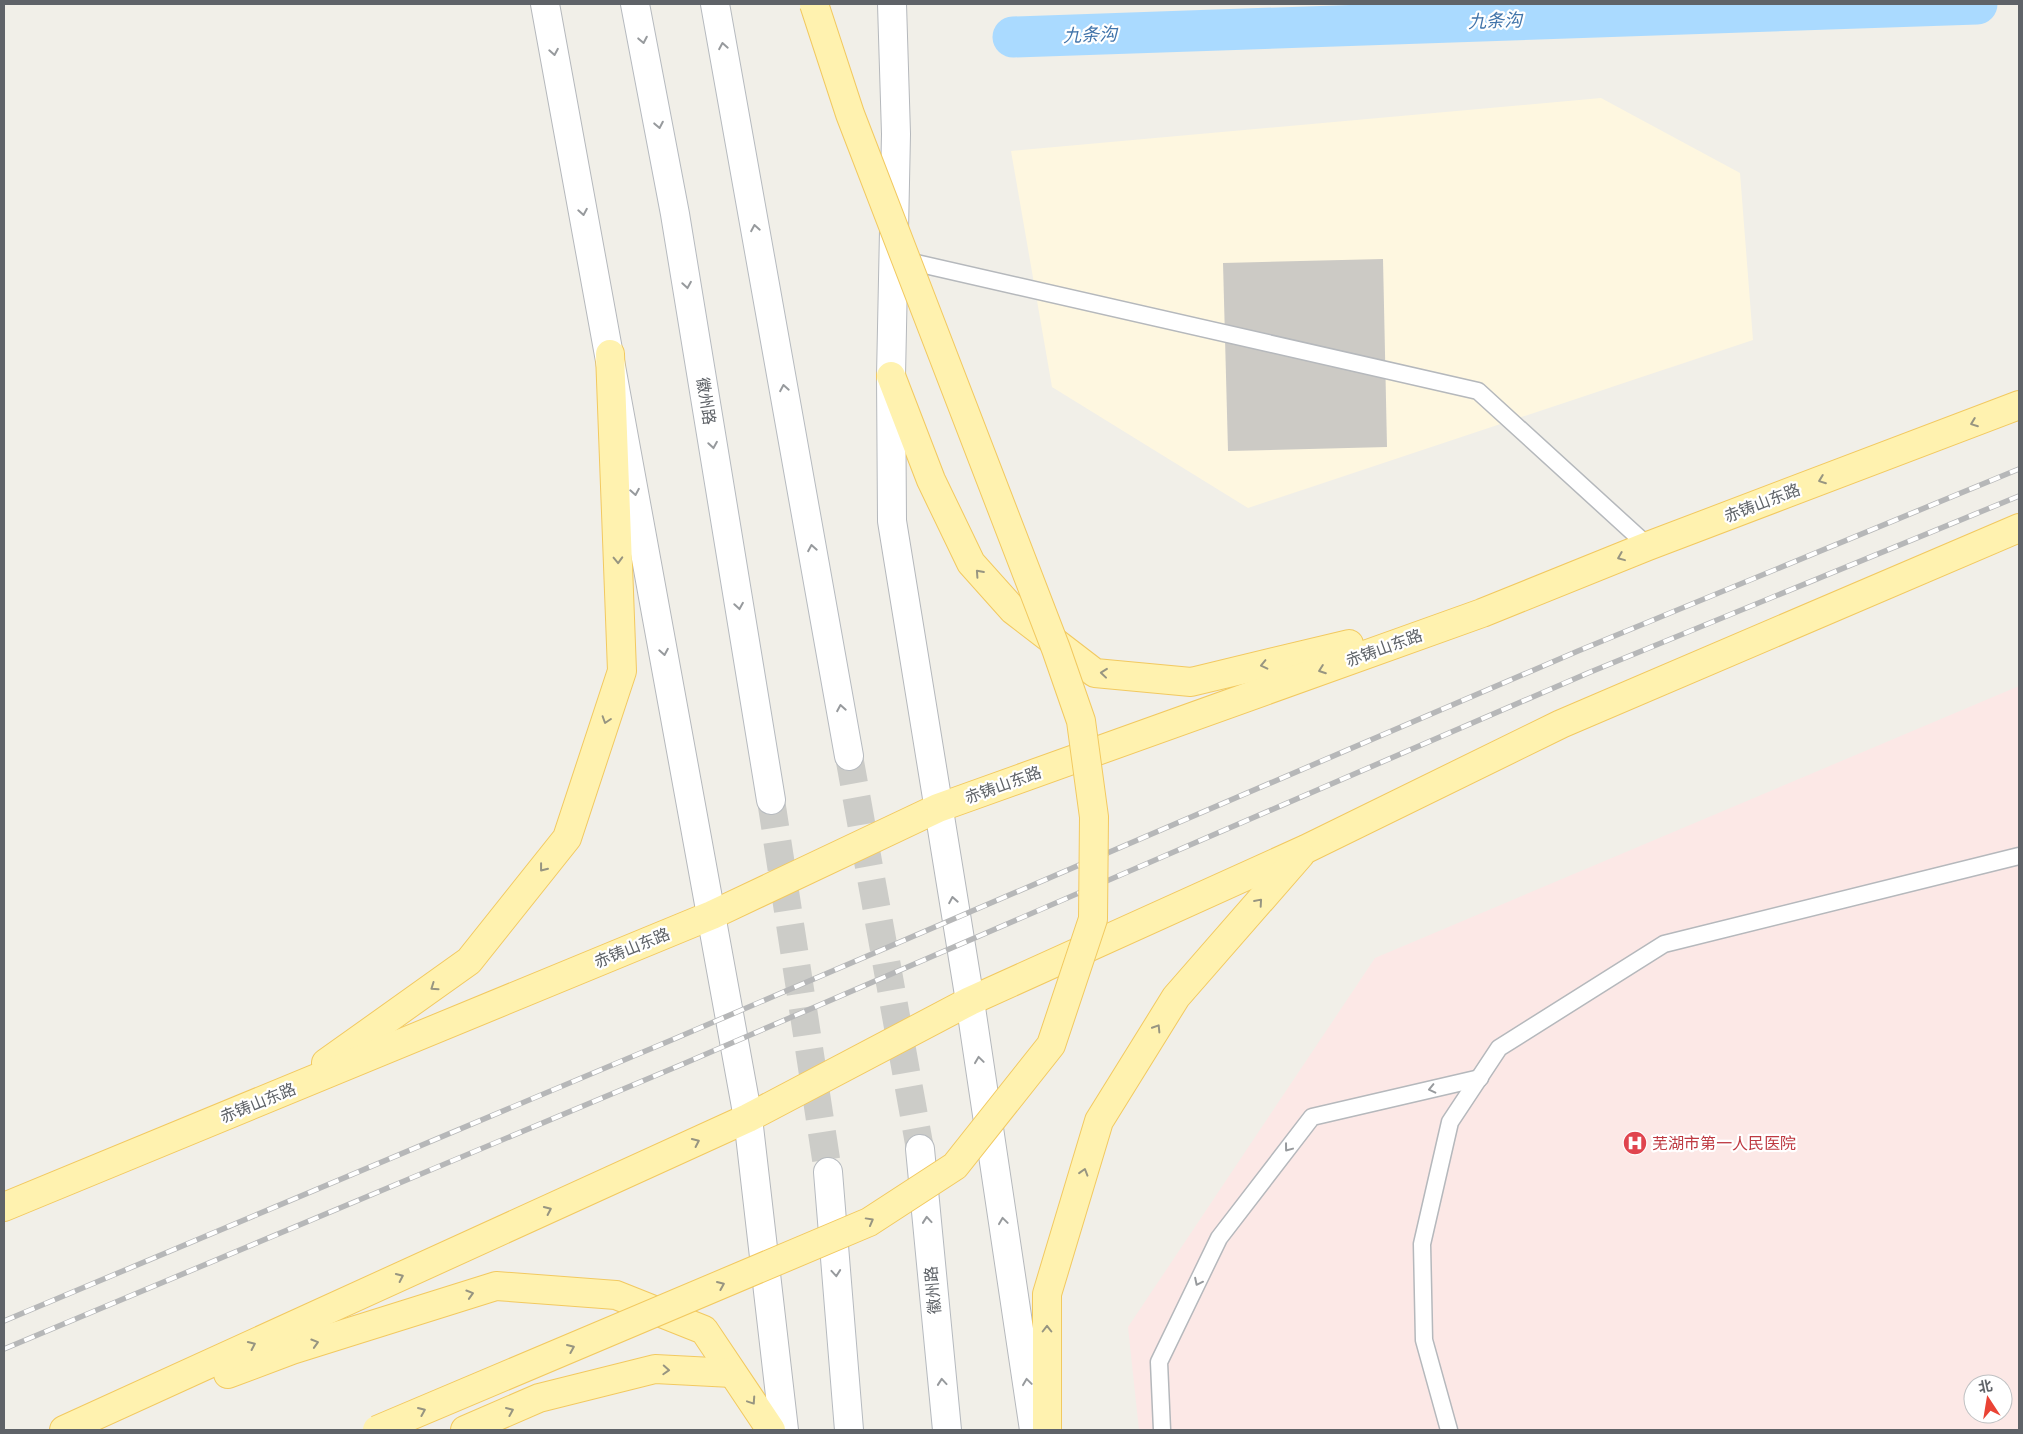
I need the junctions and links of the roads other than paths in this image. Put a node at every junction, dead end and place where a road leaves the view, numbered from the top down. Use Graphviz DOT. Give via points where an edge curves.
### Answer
graph roads {
  1 [pos="545,4"];
  2 [pos="636,4"];
  3 [pos="716,4"];
  4 [pos="814,4"];
  5 [pos="892,4"];
  6 [pos="894,258"];
  7 [pos="610,354"];
  8 [pos="891,376"];
  9 [pos="2019,405"];
  10 [pos="2019,528"];
  11 [pos="1648,546"];
  12 [pos="1482,613"];
  13 [pos="850,756"];
  14 [pos="771,800"];
  15 [pos="938,808"];
  16 [pos="1306,849"];
  17 [pos="2019,856"];
  18 [pos="712,915"];
  19 [pos="970,1001"];
  20 [pos="1480,1078"];
  21 [pos="286,1092"];
  22 [pos="748,1118"];
  23 [pos="920,1150"];
  24 [pos="828,1172"];
  25 [pos="4,1207"];
  26 [pos="732,1373"];
  27 [pos="64,1430"];
  28 [pos="71,1430"];
  29 [pos="377,1430"];
  30 [pos="465,1430"];
  31 [pos="771,1430"];
  32 [pos="784,1430"];
  33 [pos="850,1430"];
  34 [pos="947,1430"];
  35 [pos="1034,1430"];
  36 [pos="1047,1430"];
  37 [pos="1162,1430"];
  38 [pos="1449,1430"];
  1 -- 7 [label="street, one-way"];
  2 -- 14 [label="street, 徽州路, one-way" via="675,214"];
  13 -- 3 [label="street, one-way"];
  29 -- 4 [label="main road, one-way, bridge" via="869,1222 955,1166 1051,1045 1093,919 1094,817 1081,721 850,114"];
  5 -- 6 [label="street" via="896,134"];
  6 -- 8 [label="street"];
  6 -- 11 [label="lane" via="1478,391"];
  7 -- 18 [label="street, one-way"];
  7 -- 21 [label="main road, one-way" via="622,670 567,838 469,961"];
  12 -- 8 [label="main road, one-way" via="1191,682 1095,673 1013,610 971,563 931,480"];
  8 -- 15 [label="street" via="892,521"];
  9 -- 11 [label="main road, 赤铸山东路, one-way"];
  10 -- 16 [label="main road" via="1561,724"];
  11 -- 12 [label="main road, 赤铸山东路, one-way"];
  12 -- 15 [label="main road, 赤铸山东路, one-way"];
  15 -- 18 [label="main road, 赤铸山东路"];
  19 -- 15 [label="street, one-way"];
  16 -- 19 [label="main road"];
  36 -- 16 [label="main road, one-way" via="1047,1294 1100,1121 1176,997"];
  17 -- 20 [label="lane" via="1664,944 1499,1048"];
  18 -- 21 [label="main road, 赤铸山东路"];
  18 -- 22 [label="street"];
  19 -- 22 [label="main road"];
  35 -- 19 [label="street, one-way"];
  20 -- 37 [label="lane, one-way" via="1312,1117 1219,1238 1159,1362"];
  20 -- 38 [label="lane" via="1450,1122 1422,1244 1424,1340"];
  21 -- 25 [label="main road, 赤铸山东路"];
  27 -- 22 [label="main road, one-way"];
  22 -- 32 [label="street"];
  34 -- 23 [label="street, 徽州路, one-way"];
  24 -- 33 [label="street, one-way"];
  28 -- 26 [label="main road, one-way" via="292,1350 496,1286 616,1295 704,1330"];
  30 -- 26 [label="main road, one-way" via="539,1398 655,1369"];
  26 -- 31 [label="main road, one-way"];
}
